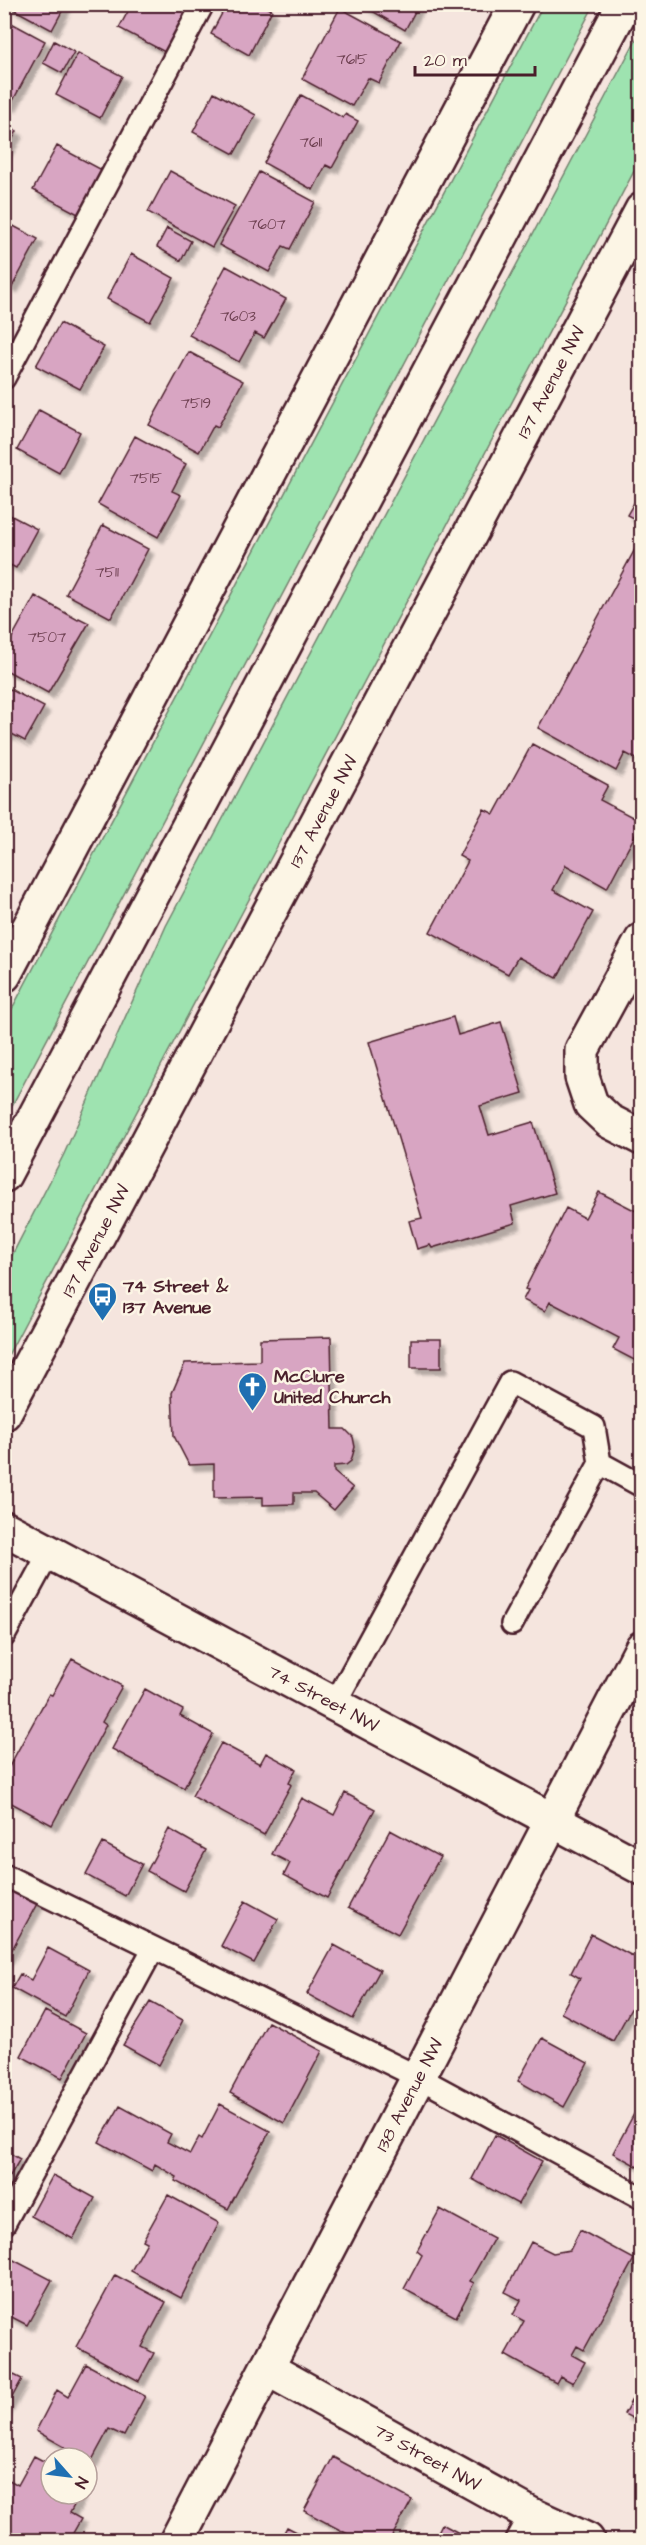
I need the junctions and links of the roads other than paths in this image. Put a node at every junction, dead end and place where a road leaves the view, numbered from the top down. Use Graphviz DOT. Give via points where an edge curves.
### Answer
graph roads {
  1 [pos="203,4"];
  2 [pos="517,4"];
  3 [pos="624,4"];
  4 [pos="642,210"];
  5 [pos="4,378"];
  6 [pos="642,940"];
  7 [pos="4,975"];
  8 [pos="642,1138"];
  9 [pos="4,1175"];
  10 [pos="4,1413"];
  11 [pos="600,1463"];
  12 [pos="642,1486"];
  13 [pos="4,1528"];
  14 [pos="50,1553"];
  15 [pos="512,1624"];
  16 [pos="4,1636"];
  17 [pos="642,1648"];
  18 [pos="334,1705"];
  19 [pos="552,1821"];
  20 [pos="642,1868"];
  21 [pos="4,1875"];
  22 [pos="153,1949"];
  23 [pos="420,2078"];
  24 [pos="642,2198"];
  25 [pos="4,2224"];
  26 [pos="268,2369"];
  27 [pos="523,2527"];
  28 [pos="177,2541"];
  29 [pos="587,2541"];
  1 -- 5 [label="lane"];
  2 -- 7 [label="street"];
  3 -- 9 [label="street"];
  4 -- 10 [label="street, 137 Avenue NW"];
  6 -- 8 [label="street" via="582,1050 582,1077 591,1104 609,1121"];
  11 -- 12 [label="lane"];
  11 -- 15 [label="lane"];
  11 -- 18 [label="lane" via="594,1427 510,1382"];
  13 -- 14 [label="street, 74 Street NW"];
  14 -- 16 [label="lane"];
  14 -- 18 [label="street, 74 Street NW"];
  17 -- 19 [label="street, 138 Avenue NW"];
  18 -- 19 [label="street, 74 Street NW"];
  19 -- 20 [label="street, 74 Street NW"];
  19 -- 23 [label="street, 138 Avenue NW"];
  21 -- 22 [label="lane"];
  22 -- 23 [label="lane"];
  22 -- 25 [label="lane"];
  23 -- 24 [label="lane"];
  23 -- 26 [label="street, 138 Avenue NW"];
  26 -- 27 [label="street, 73 Street NW"];
  26 -- 28 [label="street, 138 Avenue NW"];
  27 -- 29 [label="street, 73 Street NW"];
}
